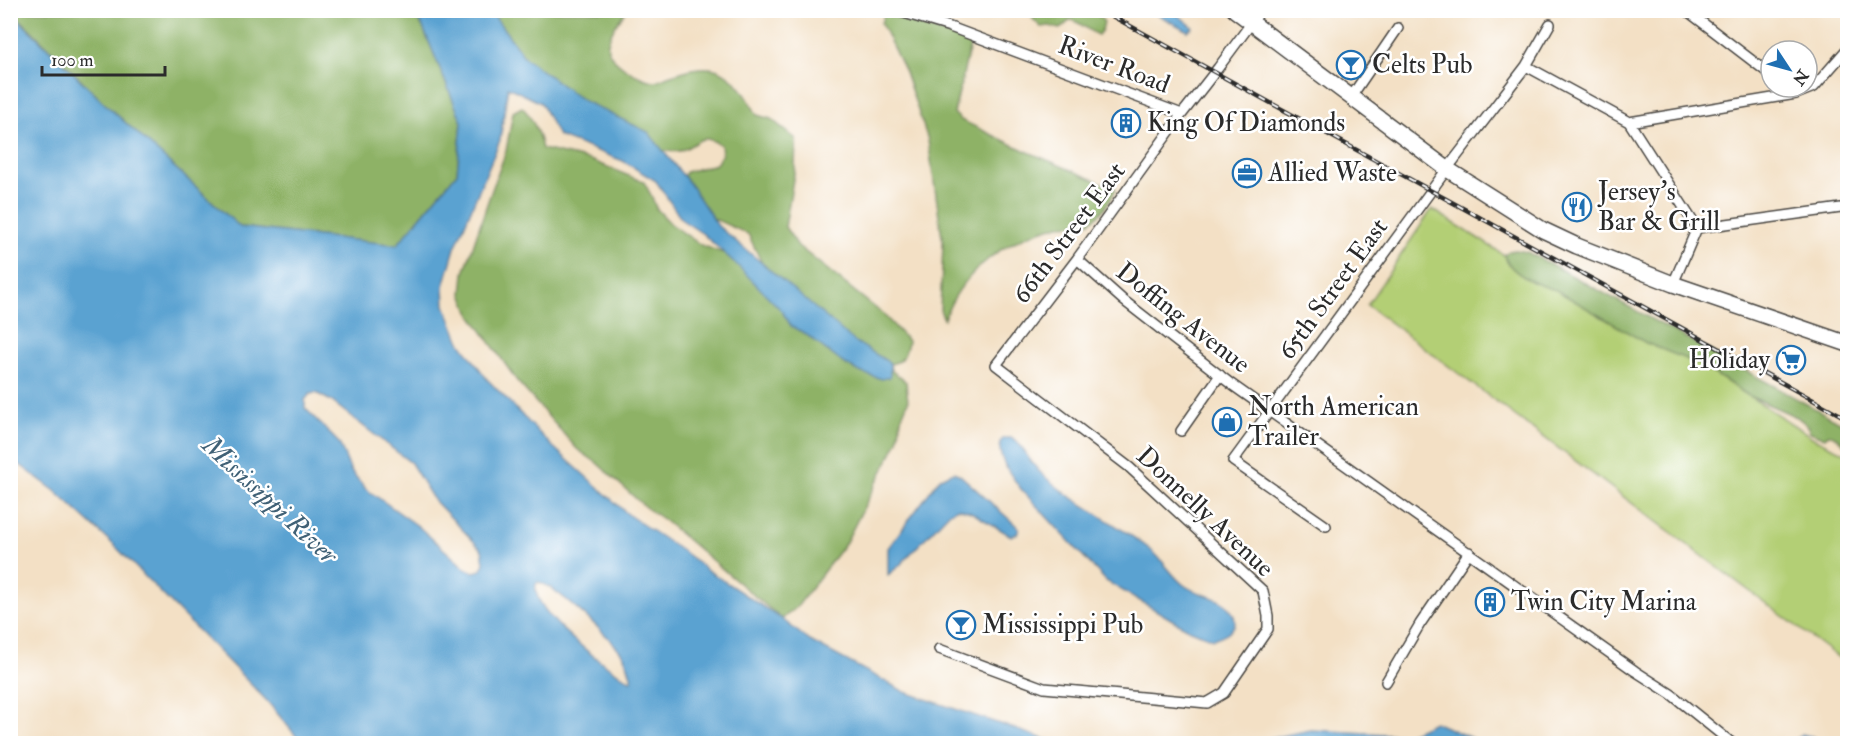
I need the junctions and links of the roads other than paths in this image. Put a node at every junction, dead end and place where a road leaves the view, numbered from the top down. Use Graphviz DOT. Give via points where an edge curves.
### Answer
graph roads {
  1 [pos="894,10"];
  2 [pos="1235,10"];
  3 [pos="1686,10"];
  4 [pos="1256,17"];
  5 [pos="1550,24"];
  6 [pos="1398,28"];
  7 [pos="1848,48"];
  8 [pos="1527,66"];
  9 [pos="1759,66"];
  10 [pos="1819,81"];
  11 [pos="1351,97"];
  12 [pos="1766,99"];
  13 [pos="1182,114"];
  14 [pos="1629,122"];
  15 [pos="1447,169"];
  16 [pos="1848,207"];
  17 [pos="1697,228"];
  18 [pos="1077,259"];
  19 [pos="1673,284"];
  20 [pos="1848,344"];
  21 [pos="996,365"];
  22 [pos="1220,375"];
  23 [pos="1270,410"];
  24 [pos="1180,431"];
  25 [pos="1326,526"];
  26 [pos="1469,552"];
  27 [pos="939,649"];
  28 [pos="1386,682"];
  29 [pos="1733,744"];
  1 -- 13 [label="street, River Road" via="981,38"];
  2 -- 4 [label="main road"];
  3 -- 9 [label="street"];
  4 -- 11 [label="main road"];
  4 -- 13 [label="street, 66th Street East"];
  5 -- 8 [label="street, 65th Street East"];
  6 -- 11 [label="street"];
  7 -- 10 [label="street"];
  8 -- 14 [label="street"];
  8 -- 15 [label="street, 65th Street East"];
  11 -- 15 [label="main road"];
  12 -- 14 [label="street"];
  13 -- 18 [label="street, 66th Street East"];
  14 -- 17 [label="street"];
  15 -- 19 [label="main road" via="1543,230"];
  15 -- 23 [label="street, 65th Street East"];
  16 -- 17 [label="street"];
  17 -- 19 [label="street"];
  18 -- 21 [label="street, 66th Street East"];
  18 -- 22 [label="street, Doffing Avenue"];
  19 -- 20 [label="main road"];
  21 -- 27 [label="street, Donnelly Avenue" via="1129,468 1263,591 1268,629 1224,693 1207,703 1044,688"];
  22 -- 23 [label="street, Doffing Avenue"];
  22 -- 24 [label="street"];
  23 -- 25 [label="street, 65th Street East" via="1233,461"];
  23 -- 26 [label="street, Doffing Avenue"];
  26 -- 28 [label="street"];
  26 -- 29 [label="street, Doffing Avenue" via="1671,694"];
}
